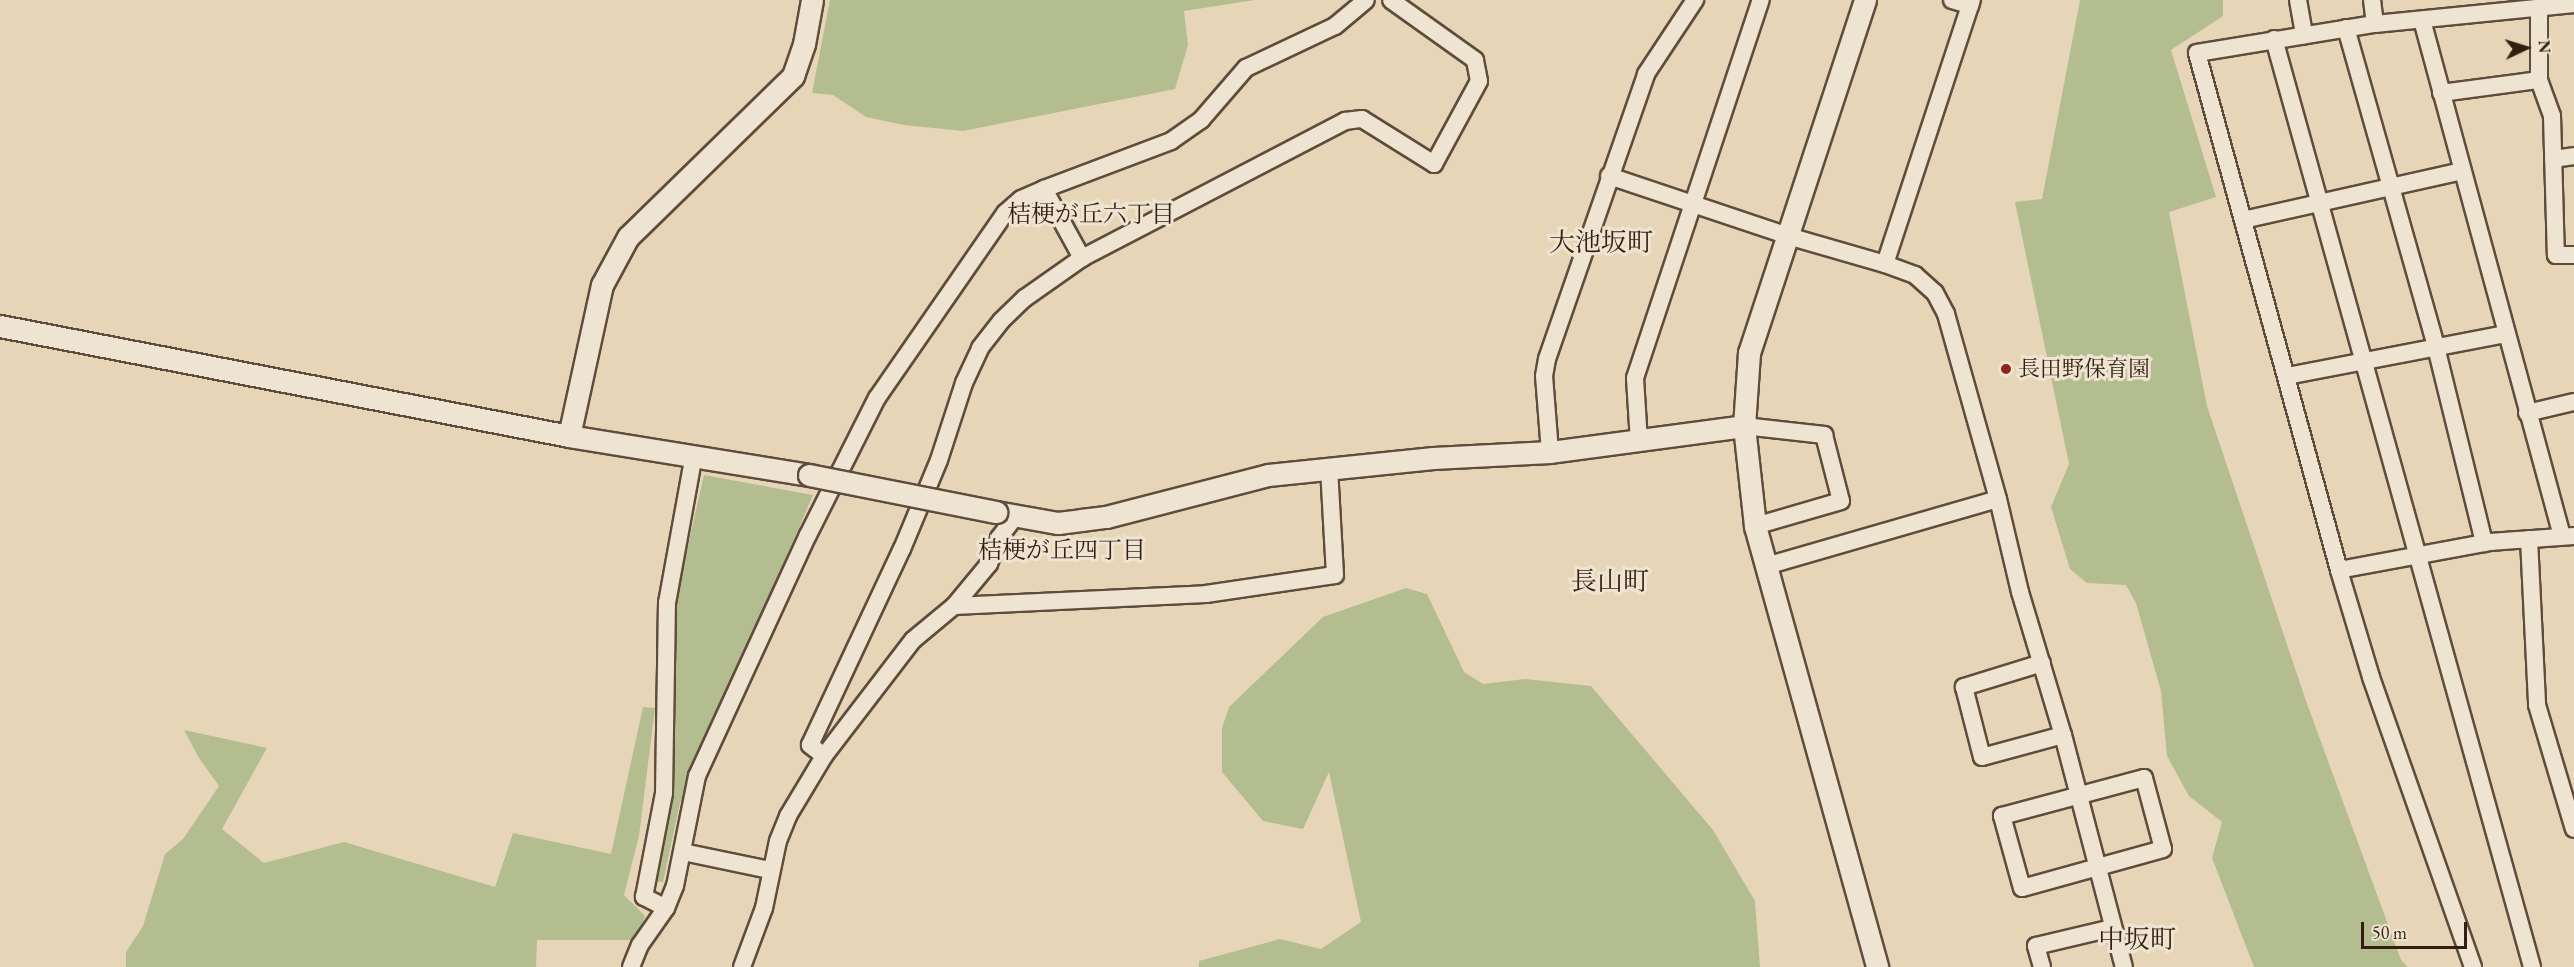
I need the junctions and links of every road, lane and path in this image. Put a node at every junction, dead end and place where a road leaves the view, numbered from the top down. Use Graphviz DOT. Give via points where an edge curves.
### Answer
graph roads {
  1 [pos="812,0"];
  2 [pos="1366,0"];
  3 [pos="1391,0"];
  4 [pos="1695,0"];
  5 [pos="1761,0"];
  6 [pos="1865,0"];
  7 [pos="1952,0"];
  8 [pos="2298,0"];
  9 [pos="2372,0"];
  10 [pos="1971,3"];
  11 [pos="2574,4"];
  12 [pos="2501,6"];
  13 [pos="2539,8"];
  14 [pos="2422,20"];
  15 [pos="2375,24"];
  16 [pos="2346,28"];
  17 [pos="2304,34"];
  18 [pos="2274,39"];
  19 [pos="2539,80"];
  20 [pos="2441,93"];
  21 [pos="2574,156"];
  22 [pos="2553,159"];
  23 [pos="2462,171"];
  24 [pos="1609,176"];
  25 [pos="2393,188"];
  26 [pos="1044,189"];
  27 [pos="1695,203"];
  28 [pos="2320,204"];
  29 [pos="2243,220"];
  30 [pos="1788,236"];
  31 [pos="2574,255"];
  32 [pos="1082,258"];
  33 [pos="1885,264"];
  34 [pos="0,326"];
  35 [pos="2505,334"];
  36 [pos="2436,347"];
  37 [pos="2362,361"];
  38 [pos="2287,376"];
  39 [pos="2574,402"];
  40 [pos="2528,413"];
  41 [pos="1743,426"];
  42 [pos="569,436"];
  43 [pos="1639,442"];
  44 [pos="1550,452"];
  45 [pos="694,455"];
  46 [pos="1329,467"];
  47 [pos="1998,499"];
  48 [pos="1006,514"];
  49 [pos="1755,526"];
  50 [pos="2568,536"];
  51 [pos="2529,539"];
  52 [pos="2484,543"];
  53 [pos="2417,555"];
  54 [pos="1766,566"];
  55 [pos="2339,570"];
  56 [pos="954,606"];
  57 [pos="2042,663"];
  58 [pos="2063,735"];
  59 [pos="824,756"];
  60 [pos="2078,795"];
  61 [pos="2574,829"];
  62 [pos="683,852"];
  63 [pos="2097,869"];
  64 [pos="770,870"];
  65 [pos="666,908"];
  66 [pos="2112,928"];
  67 [pos="631,967"];
  68 [pos="742,967"];
  69 [pos="1877,967"];
  70 [pos="2042,967"];
  71 [pos="2124,967"];
  72 [pos="2473,967"];
  73 [pos="2532,967"];
  1 -- 42 [label="street" via="793,76 628,237 602,285"];
  2 -- 26 [label="street" via="1335,26 1246,68 1201,120 1172,141"];
  3 -- 32 [label="street" via="1475,60 1479,81 1434,164 1362,119 1345,121"];
  4 -- 24 [label="street" via="1646,74"];
  5 -- 27 [label="street"];
  6 -- 30 [label="street"];
  7 -- 10 [label="street"];
  8 -- 17 [label="street"];
  9 -- 15 [label="street"];
  10 -- 33 [label="street"];
  11 -- 13 [label="street"];
  12 -- 13 [label="street"];
  12 -- 14 [label="street"];
  13 -- 19 [label="street"];
  14 -- 15 [label="street"];
  14 -- 20 [label="street"];
  15 -- 16 [label="street"];
  16 -- 17 [label="street"];
  16 -- 25 [label="street"];
  17 -- 18 [label="street"];
  18 -- 28 [label="street"];
  18 -- 29 [label="street" via="2197,53"];
  19 -- 20 [label="street"];
  19 -- 22 [label="street" via="2552,116"];
  20 -- 23 [label="street"];
  21 -- 22 [label="street"];
  22 -- 31 [label="street" via="2556,255"];
  23 -- 25 [label="street"];
  23 -- 35 [label="street"];
  24 -- 27 [label="street"];
  24 -- 44 [label="street" via="1547,360 1544,375"];
  25 -- 28 [label="street"];
  25 -- 36 [label="street"];
  26 -- 32 [label="street"];
  26 -- 62 [label="street" via="1021,199 1005,213 877,398 761,632 697,776"];
  27 -- 30 [label="street"];
  27 -- 43 [label="street" via="1635,378"];
  28 -- 29 [label="street"];
  28 -- 37 [label="street"];
  29 -- 38 [label="street"];
  30 -- 33 [label="street"];
  30 -- 41 [label="street" via="1749,353"];
  32 -- 59 [label="street" via="1025,298 980,348 902,549 810,745"];
  33 -- 47 [label="street" via="1915,275 1935,293 1946,314"];
  34 -- 42 [label="street"];
  35 -- 36 [label="street"];
  35 -- 40 [label="street"];
  36 -- 37 [label="street"];
  36 -- 52 [label="street"];
  37 -- 38 [label="street"];
  37 -- 53 [label="street"];
  38 -- 55 [label="street"];
  39 -- 40 [label="street"];
  40 -- 50 [label="street"];
  41 -- 43 [label="street"];
  41 -- 49 [label="street"];
  41 -- 49 [label="street" via="1824,435 1841,501"];
  42 -- 45 [label="street"];
  43 -- 44 [label="street"];
  44 -- 46 [label="street"];
  45 -- 48 [label="street, bridge"];
  45 -- 65 [label="street" via="668,603 664,793 644,897"];
  46 -- 48 [label="street" via="1268,475 1106,517 1058,523"];
  46 -- 56 [label="street" via="1335,575 1206,594"];
  47 -- 54 [label="street"];
  47 -- 57 [label="street"];
  48 -- 56 [label="street" via="989,564"];
  49 -- 54 [label="street"];
  50 -- 51 [label="street"];
  51 -- 52 [label="street"];
  51 -- 61 [label="street" via="2537,705"];
  52 -- 53 [label="street"];
  53 -- 55 [label="street"];
  53 -- 73 [label="street"];
  54 -- 69 [label="street"];
  55 -- 72 [label="street" via="2371,677"];
  56 -- 59 [label="street" via="914,640"];
  57 -- 58 [label="street"];
  57 -- 58 [label="street" via="1964,687 1982,757"];
  58 -- 60 [label="street"];
  59 -- 64 [label="street" via="788,816"];
  60 -- 63 [label="street"];
  60 -- 63 [label="street" via="2144,778 2163,849"];
  60 -- 63 [label="street" via="2002,816 2022,888"];
  62 -- 64 [label="street"];
  62 -- 65 [label="street"];
  63 -- 66 [label="street"];
  64 -- 68 [label="street" via="764,908"];
  65 -- 67 [label="street" via="640,945"];
  66 -- 70 [label="street" via="2036,946"];
  66 -- 71 [label="street"];
}
